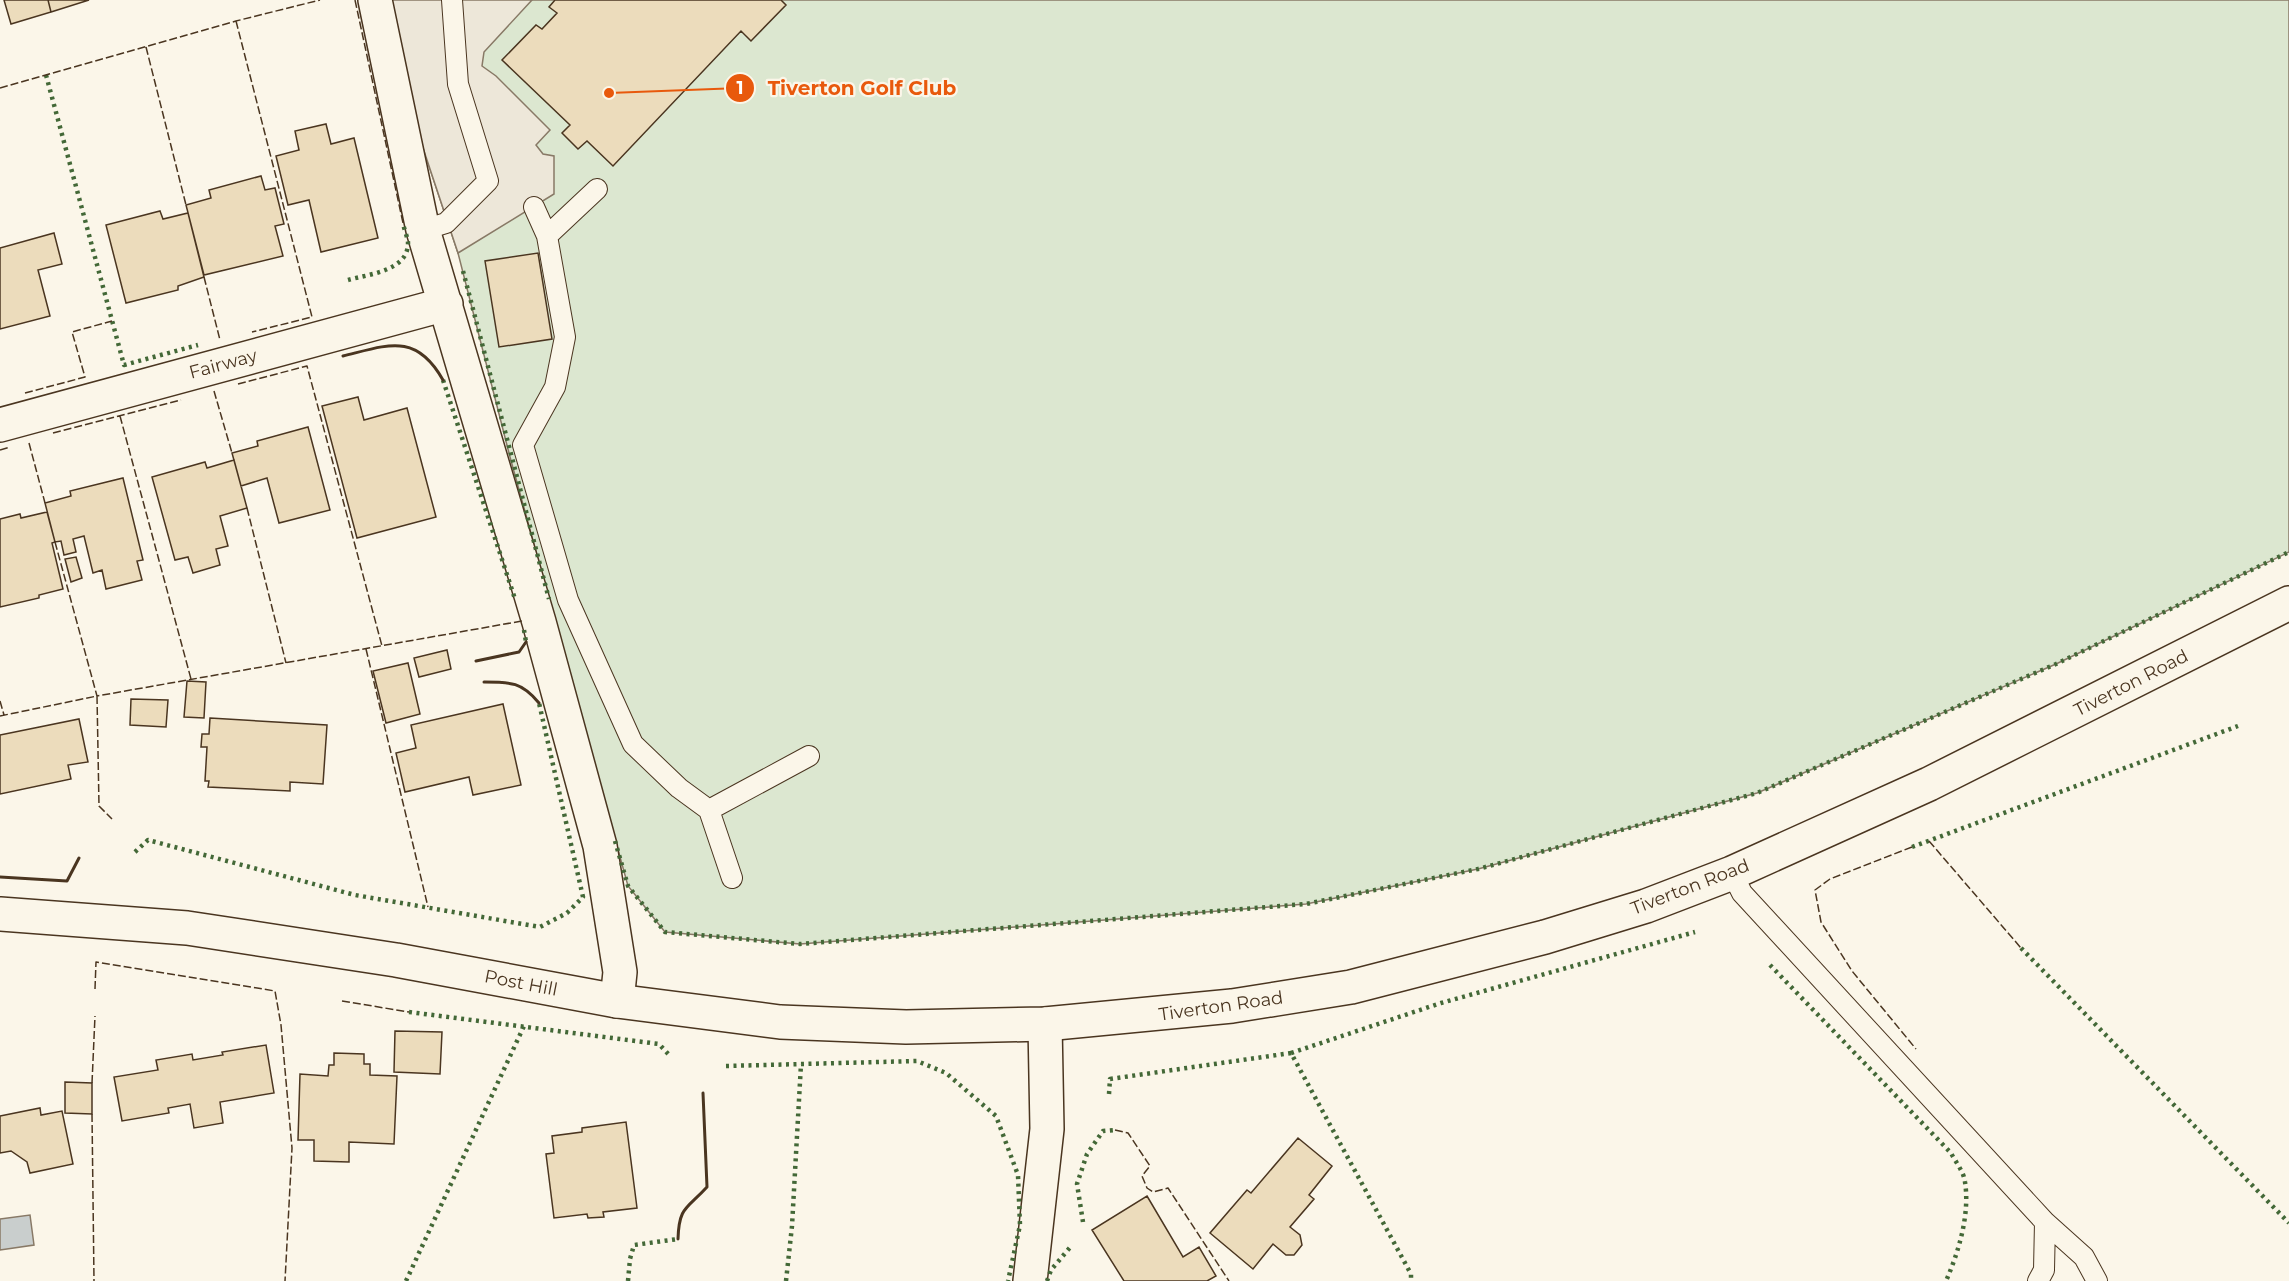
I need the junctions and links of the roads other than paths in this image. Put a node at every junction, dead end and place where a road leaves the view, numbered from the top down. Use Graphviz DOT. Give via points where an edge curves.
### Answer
graph roads {
  1 [pos="375,0"];
  2 [pos="452,0"];
  3 [pos="597,189"];
  4 [pos="534,207"];
  5 [pos="423,230"];
  6 [pos="547,236"];
  7 [pos="446,304"];
  8 [pos="0,425"];
  9 [pos="2289,603"];
  10 [pos="809,756"];
  11 [pos="709,810"];
  12 [pos="1732,873"];
  13 [pos="732,878"];
  14 [pos="0,914"];
  15 [pos="617,1001"];
  16 [pos="1045,1024"];
  17 [pos="2045,1222"];
  18 [pos="1030,1281"];
  19 [pos="2038,1281"];
  20 [pos="2097,1281"];
  1 -- 5 [label="street"];
  2 -- 5 [label="lane" via="458,84 488,181 446,223"];
  3 -- 6 [label="lane"];
  4 -- 6 [label="lane"];
  5 -- 7 [label="street"];
  6 -- 11 [label="lane" via="565,337 555,387 523,445 568,600 633,744 679,788"];
  7 -- 8 [label="street, Fairway"];
  7 -- 15 [label="street" via="600,846 620,972"];
  9 -- 12 [label="street, Tiverton Road" via="1929,784"];
  10 -- 11 [label="lane"];
  11 -- 13 [label="lane"];
  12 -- 16 [label="street, Tiverton Road" via="1545,938 1351,987 1232,1006"];
  12 -- 17 [label="lane" via="1742,893"];
  14 -- 15 [label="street, Post Hill" via="187,928 396,960"];
  15 -- 16 [label="street, Post Hill" via="780,1022 906,1027"];
  16 -- 18 [label="street" via="1047,1129"];
  17 -- 19 [label="lane" via="2044,1270"];
  17 -- 20 [label="lane" via="2084,1257"];
}
